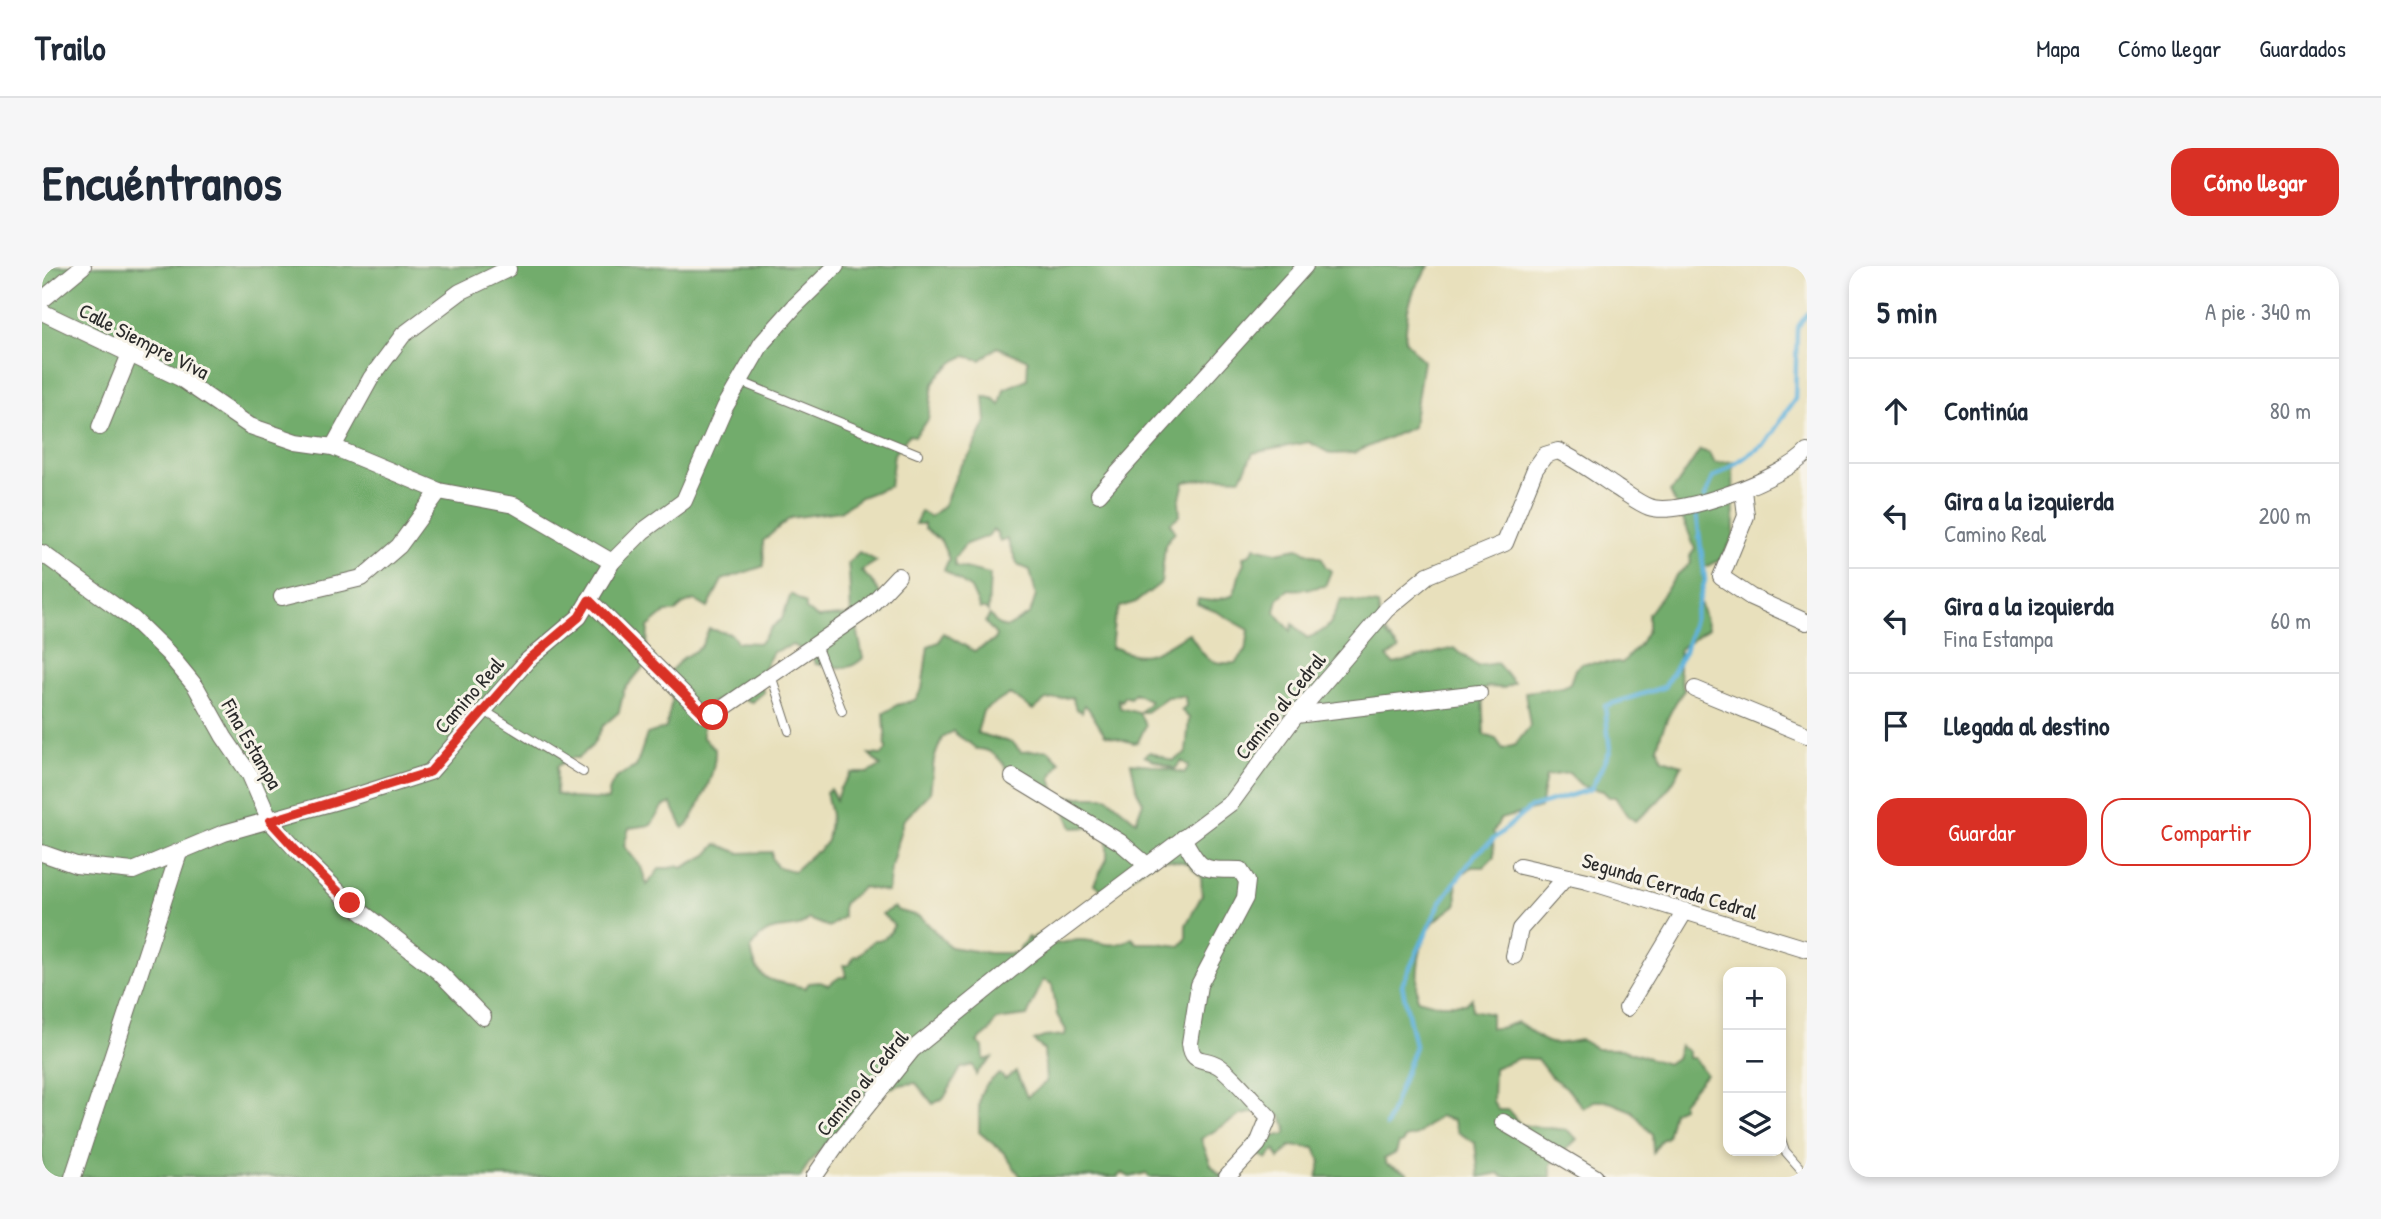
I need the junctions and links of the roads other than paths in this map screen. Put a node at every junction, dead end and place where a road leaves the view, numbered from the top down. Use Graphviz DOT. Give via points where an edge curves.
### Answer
graph roads {
  1 [pos="83,266"];
  2 [pos="836,266"];
  3 [pos="1305,266"];
  4 [pos="508,269"];
  5 [pos="42,300"];
  6 [pos="42,312"];
  7 [pos="130,354"];
  8 [pos="739,381"];
  9 [pos="100,427"];
  10 [pos="333,447"];
  11 [pos="1807,452"];
  12 [pos="918,454"];
  13 [pos="1743,490"];
  14 [pos="439,491"];
  15 [pos="1099,494"];
  16 [pos="42,553"];
  17 [pos="612,562"];
  18 [pos="898,576"];
  19 [pos="282,597"];
  20 [pos="589,600"];
  21 [pos="1805,622"];
  22 [pos="816,645"];
  23 [pos="771,676"];
  24 [pos="1695,689"];
  25 [pos="1479,693"];
  26 [pos="483,710"];
  27 [pos="842,711"];
  28 [pos="1296,715"];
  29 [pos="789,731"];
  30 [pos="1807,735"];
  31 [pos="583,772"];
  32 [pos="1013,777"];
  33 [pos="270,821"];
  34 [pos="1183,838"];
  35 [pos="42,853"];
  36 [pos="179,853"];
  37 [pos="1148,866"];
  38 [pos="1520,866"];
  39 [pos="1566,877"];
  40 [pos="1685,911"];
  41 [pos="1807,949"];
  42 [pos="1514,956"];
  43 [pos="1626,1007"];
  44 [pos="483,1017"];
  45 [pos="1503,1122"];
  46 [pos="1786,1152"];
  47 [pos="1807,1176"];
  48 [pos="73,1177"];
  49 [pos="814,1177"];
  50 [pos="1227,1177"];
  51 [pos="1595,1177"];
  1 -- 5 [label="street"];
  2 -- 8 [label="street, Camino Real" via="762,343"];
  3 -- 15 [label="street"];
  4 -- 10 [label="street" via="460,292 403,335 371,378"];
  6 -- 7 [label="street, Calle Siempre Viva"];
  7 -- 9 [label="street"];
  7 -- 10 [label="street, Calle Siempre Viva" via="180,378 250,426 297,442"];
  8 -- 12 [label="lane"];
  8 -- 17 [label="street, Camino Real" via="684,501 643,531"];
  10 -- 14 [label="street, Calle Siempre Viva"];
  11 -- 13 [label="street, Camino al Cedral"];
  13 -- 21 [label="street" via="1746,516 1721,578"];
  13 -- 28 [label="street, Camino al Cedral" via="1660,510 1558,451 1545,455 1505,543 1428,575 1387,609"];
  14 -- 17 [label="street, Calle Siempre Viva" via="514,505"];
  14 -- 19 [label="street" via="399,546 362,578"];
  16 -- 33 [label="street, Fina Estampa" via="133,619 168,653 196,687 250,775"];
  17 -- 20 [label="street, Camino Real"];
  18 -- 22 [label="street" via="866,610"];
  20 -- 23 [label="street" via="705,715 713,715"];
  20 -- 26 [label="street, Camino Real" via="579,617 528,660"];
  22 -- 23 [label="street"];
  22 -- 27 [label="lane"];
  23 -- 29 [label="lane"];
  24 -- 30 [label="street"];
  25 -- 28 [label="street"];
  26 -- 31 [label="lane"];
  26 -- 33 [label="street, Camino Real" via="430,772"];
  28 -- 34 [label="street, Camino al Cedral" via="1232,802"];
  32 -- 37 [label="street" via="1120,842"];
  33 -- 36 [label="street, Camino Real" via="224,833"];
  33 -- 44 [label="street, Fina Estampa" via="350,903 439,972"];
  34 -- 37 [label="street, Camino al Cedral"];
  34 -- 50 [label="street" via="1196,863 1209,869 1240,870 1247,881 1245,898 1199,985 1190,1043 1196,1058 1217,1065 1269,1116 1258,1144"];
  35 -- 36 [label="street, Camino Real" via="76,865 133,871"];
  36 -- 48 [label="street"];
  37 -- 49 [label="street, Camino al Cedral" via="912,1050"];
  38 -- 39 [label="street, Segunda Cerrada Cedral"];
  39 -- 40 [label="street, Segunda Cerrada Cedral"];
  39 -- 42 [label="street" via="1520,929"];
  40 -- 41 [label="street, Segunda Cerrada Cedral"];
  40 -- 43 [label="street"];
  45 -- 51 [label="street"];
  46 -- 47 [label="lane"];
}
